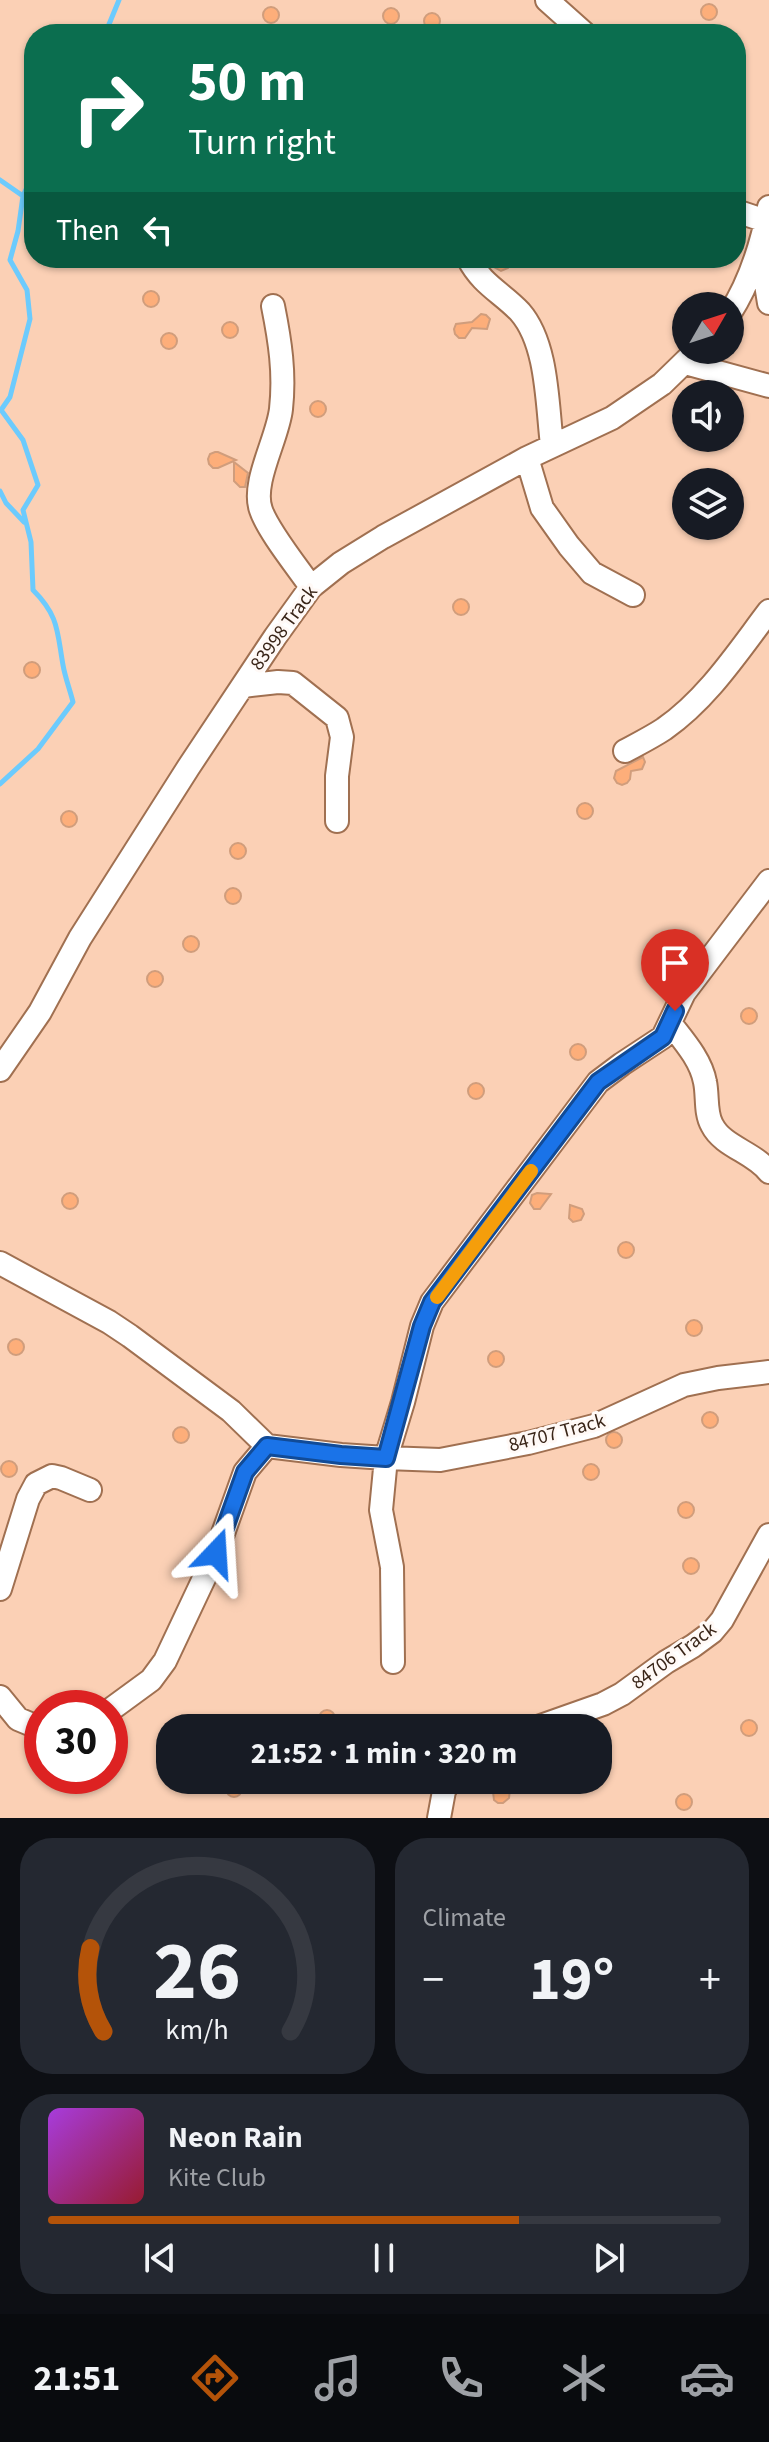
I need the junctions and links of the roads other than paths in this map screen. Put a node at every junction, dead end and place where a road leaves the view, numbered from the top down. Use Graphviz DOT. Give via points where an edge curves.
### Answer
graph roads {
  1 [pos="547,0"];
  2 [pos="574,24"];
  3 [pos="746,213"];
  4 [pos="768,217"];
  5 [pos="759,246"];
  6 [pos="474,268"];
  7 [pos="741,292"];
  8 [pos="769,303"];
  9 [pos="273,306"];
  10 [pos="683,364"];
  11 [pos="712,364"];
  12 [pos="769,386"];
  13 [pos="552,445"];
  14 [pos="527,458"];
  15 [pos="311,587"];
  16 [pos="633,595"];
  17 [pos="769,611"];
  18 [pos="243,686"];
  19 [pos="625,751"];
  20 [pos="337,821"];
  21 [pos="769,881"];
  22 [pos="670,1023"];
  23 [pos="0,1070"];
  24 [pos="769,1172"];
  25 [pos="0,1263"];
  26 [pos="769,1372"];
  27 [pos="267,1446"];
  28 [pos="386,1458"];
  29 [pos="90,1490"];
  30 [pos="769,1535"];
  31 [pos="0,1589"];
  32 [pos="393,1662"];
  33 [pos="0,1697"];
  34 [pos="128,1697"];
  35 [pos="575,1714"];
  36 [pos="24,1722"];
  37 [pos="443,1794"];
  38 [pos="439,1818"];
  1 -- 2 [label="street"];
  3 -- 4 [label="street"];
  4 -- 5 [label="street"];
  5 -- 7 [label="street"];
  5 -- 8 [label="street"];
  6 -- 13 [label="street" via="532,332 544,375"];
  9 -- 15 [label="street" via="283,393 259,505"];
  10 -- 13 [label="street, 83998 Track" via="622,412"];
  11 -- 12 [label="street, 83998 Track"];
  13 -- 14 [label="street, 83998 Track"];
  14 -- 15 [label="street, 83998 Track" via="383,537"];
  14 -- 16 [label="street" via="542,508 569,546 592,573"];
  15 -- 18 [label="street, 83998 Track"];
  17 -- 19 [label="street" via="698,700 663,730"];
  18 -- 20 [label="street" via="293,683 337,718 342,737"];
  18 -- 23 [label="street, 83998 Track"];
  21 -- 22 [label="street" via="684,993"];
  22 -- 24 [label="street" via="701,1068 714,1128"];
  22 -- 28 [label="street" via="663,1037 598,1082 432,1302"];
  25 -- 27 [label="street" via="130,1336 231,1411"];
  26 -- 28 [label="street, 84707 Track" via="684,1385 594,1426 541,1440 440,1460"];
  27 -- 28 [label="street, 84707 Track"];
  27 -- 34 [label="street" via="245,1472 216,1553 165,1661"];
  28 -- 32 [label="street" via="381,1510 392,1567"];
  29 -- 31 [label="street" via="52,1476 36,1484"];
  30 -- 35 [label="street, 84706 Track" via="712,1632 622,1694"];
  33 -- 36 [label="street"];
  37 -- 38 [label="street"];
}
